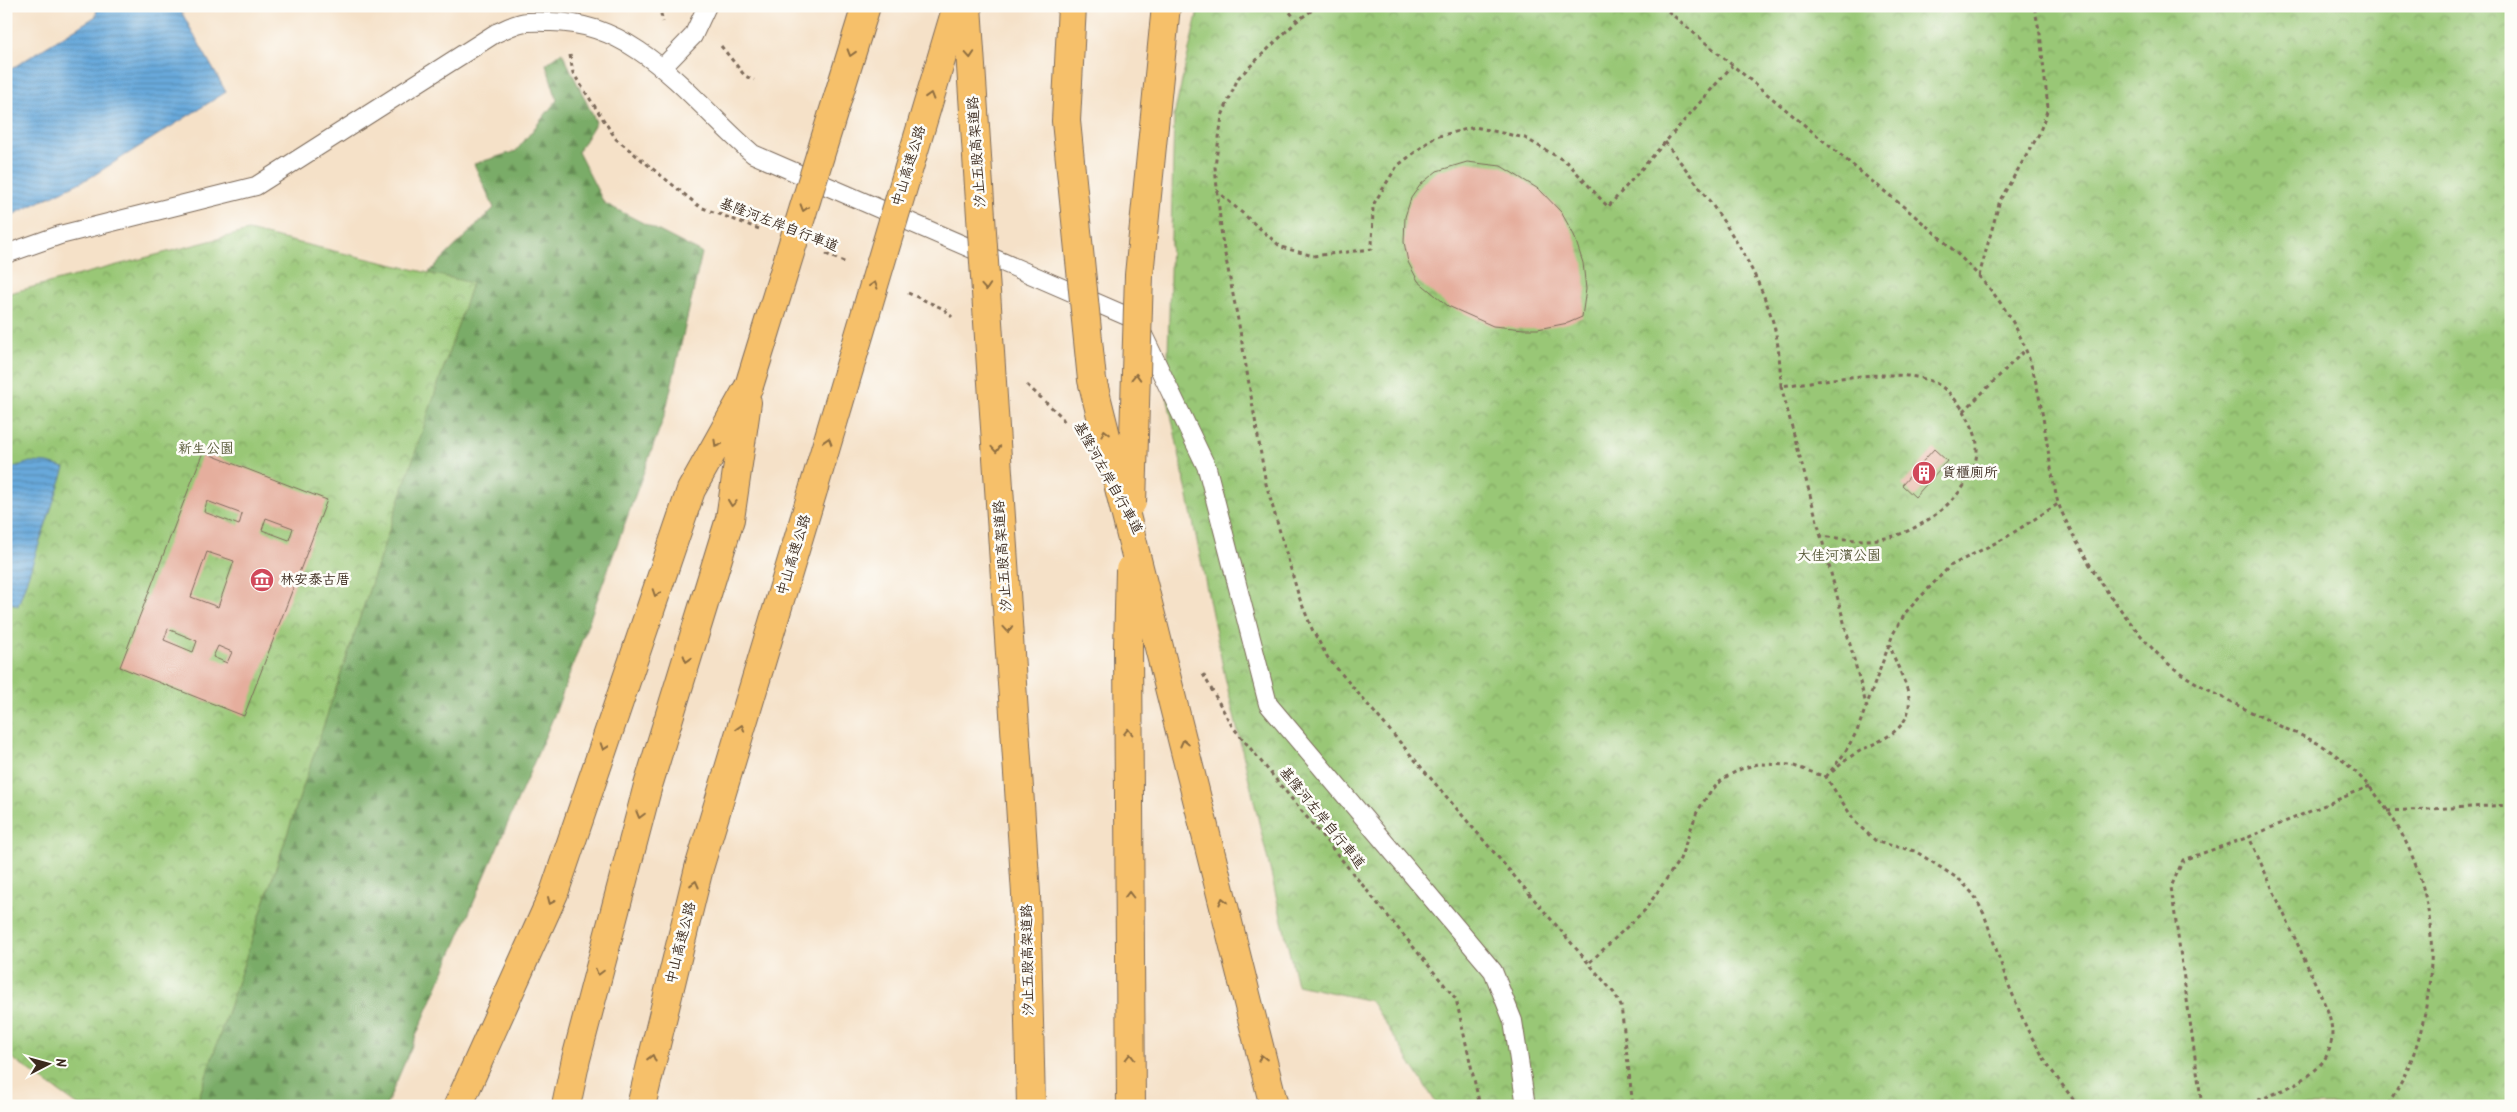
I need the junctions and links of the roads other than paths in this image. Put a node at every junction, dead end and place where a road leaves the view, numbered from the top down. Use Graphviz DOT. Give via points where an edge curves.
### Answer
graph roads {
  1 [pos="866,6"];
  2 [pos="957,6"];
  3 [pos="968,6"];
  4 [pos="1072,6"];
  5 [pos="1166,6"];
  6 [pos="704,13"];
  7 [pos="662,68"];
  8 [pos="6,254"];
  9 [pos="749,386"];
  10 [pos="458,1106"];
  11 [pos="566,1106"];
  12 [pos="641,1106"];
  13 [pos="1031,1106"];
  14 [pos="1131,1106"];
  15 [pos="1274,1106"];
  16 [pos="1526,1106"];
  1 -- 9 [label="highway, one-way, bridge"];
  12 -- 2 [label="highway, 中山高速公路, one-way, bridge" via="699,868"];
  3 -- 13 [label="highway, 汐止五股高架道路, one-way, bridge" via="1026,894"];
  15 -- 4 [label="highway, one-way, bridge" via="1092,380 1066,121"];
  14 -- 5 [label="highway, one-way, bridge" via="1128,647 1139,285"];
  6 -- 7 [label="lane" via="693,36"];
  7 -- 8 [label="lane" via="639,48 604,31 564,22 521,22 496,33 256,186 60,235"];
  7 -- 16 [label="lane" via="753,154 1136,320 1207,468 1268,704 1493,971 1513,1021"];
  9 -- 10 [label="highway, one-way" via="691,490 554,893"];
  9 -- 11 [label="highway, one-way" via="730,519 647,789"];
}
